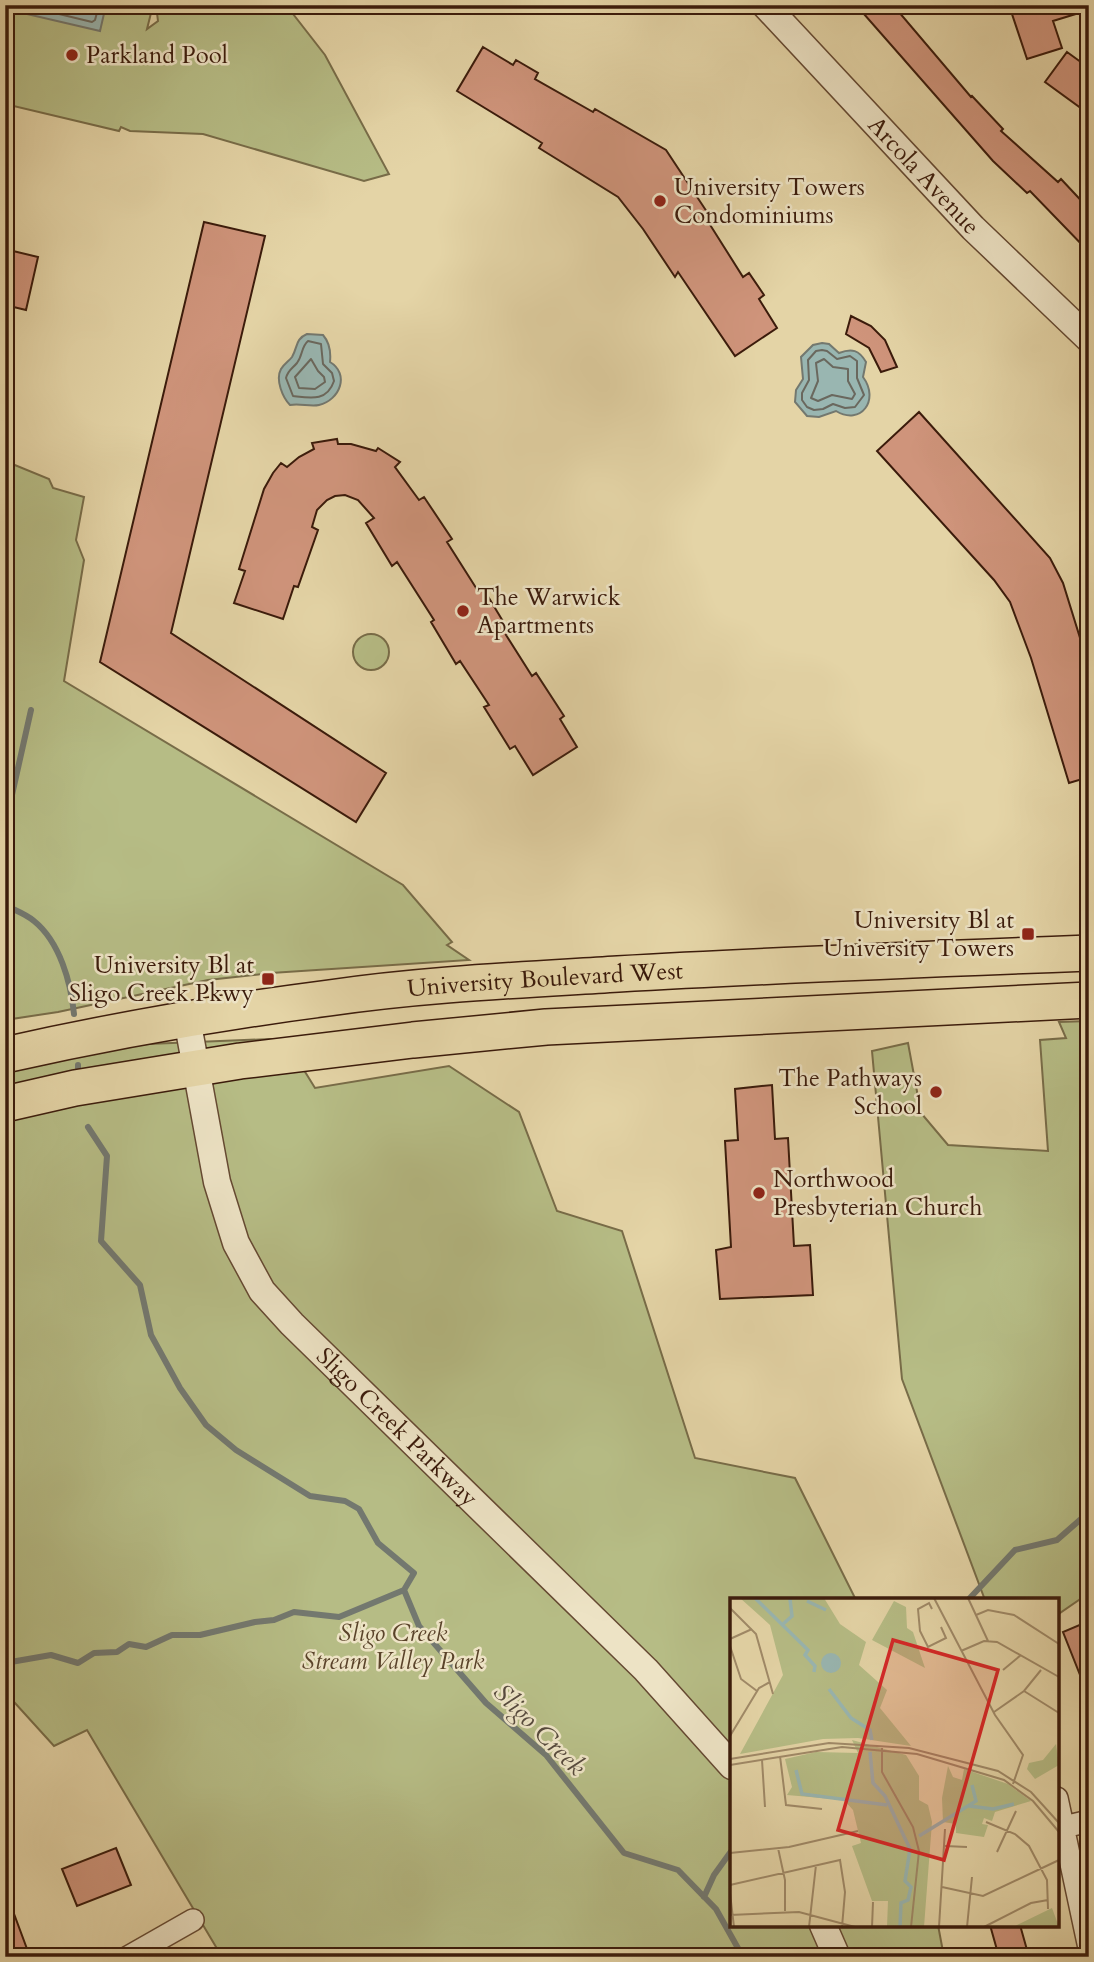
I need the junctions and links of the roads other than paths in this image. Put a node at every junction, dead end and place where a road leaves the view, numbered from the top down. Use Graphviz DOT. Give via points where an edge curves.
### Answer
graph roads {
  1 [pos="765,5"];
  2 [pos="1089,339"];
  3 [pos="1089,953"];
  4 [pos="1089,1000"];
  5 [pos="187,1019"];
  6 [pos="5,1055"];
  7 [pos="197,1068"];
  8 [pos="5,1104"];
  9 [pos="730,1764"];
  10 [pos="1059,1806"];
  11 [pos="1089,1821"];
  12 [pos="1064,1827"];
  13 [pos="193,1920"];
  14 [pos="823,1927"];
  15 [pos="1089,1948"];
  16 [pos="128,1957"];
  17 [pos="837,1957"];
  1 -- 2 [label="street, Arcola Avenue" via="973,228"];
  3 -- 5 [label="main road, University Boulevard West" via="456,984"];
  4 -- 7 [label="main road, University Boulevard West" via="546,1027"];
  5 -- 6 [label="main road, University Boulevard West"];
  5 -- 7 [label="street, Sligo Creek Parkway"];
  7 -- 8 [label="main road, University Boulevard West"];
  7 -- 9 [label="street, Sligo Creek Parkway" via="217,1182 236,1243 262,1291 646,1670"];
  10 -- 12 [label="street"];
  11 -- 12 [label="street"];
  12 -- 15 [label="street"];
  13 -- 16 [label="street"];
  14 -- 17 [label="street"];
}
